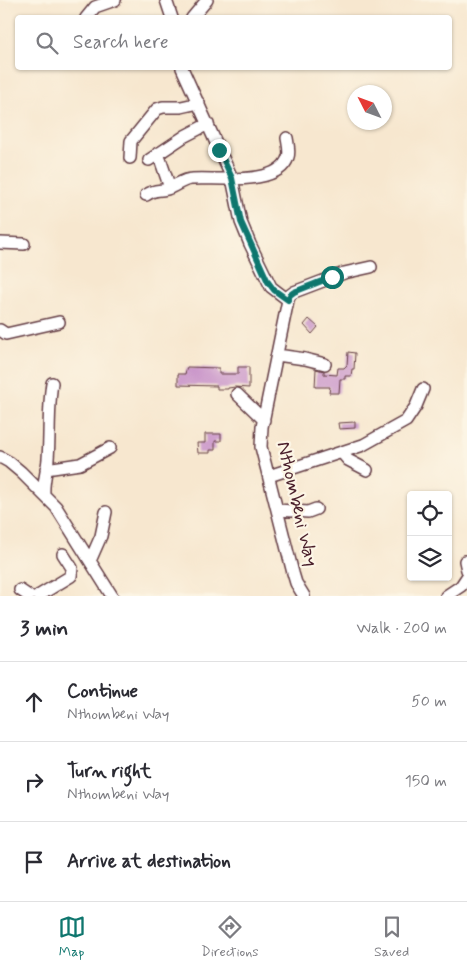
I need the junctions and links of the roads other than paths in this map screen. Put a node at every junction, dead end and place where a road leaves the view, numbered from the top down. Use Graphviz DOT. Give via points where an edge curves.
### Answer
graph roads {
  1 [pos="115,0"];
  2 [pos="166,0"];
  3 [pos="207,0"];
  4 [pos="88,15"];
  5 [pos="171,15"];
  6 [pos="194,15"];
  7 [pos="183,70"];
  8 [pos="198,103"];
  9 [pos="208,124"];
  10 [pos="287,138"];
  11 [pos="130,158"];
  12 [pos="232,178"];
  13 [pos="170,188"];
  14 [pos="146,196"];
  15 [pos="0,243"];
  16 [pos="24,244"];
  17 [pos="371,267"];
  18 [pos="288,300"];
  19 [pos="59,322"];
  20 [pos="0,330"];
  21 [pos="277,355"];
  22 [pos="325,364"];
  23 [pos="52,383"];
  24 [pos="423,389"];
  25 [pos="236,394"];
  26 [pos="264,420"];
  27 [pos="110,448"];
  28 [pos="342,453"];
  29 [pos="0,457"];
  30 [pos="46,469"];
  31 [pos="367,470"];
  32 [pos="269,476"];
  33 [pos="44,494"];
  34 [pos="278,510"];
  35 [pos="316,510"];
  36 [pos="106,512"];
  37 [pos="63,554"];
  38 [pos="90,561"];
  39 [pos="467,577"];
  40 [pos="38,596"];
  41 [pos="112,596"];
  42 [pos="304,596"];
  43 [pos="446,596"];
  1 -- 4 [label="street" via="95,7"];
  2 -- 5 [label="street"];
  3 -- 6 [label="street"];
  7 -- 8 [label="street"];
  8 -- 9 [label="street"];
  8 -- 11 [label="street" via="157,109 131,141"];
  9 -- 12 [label="street"];
  9 -- 13 [label="street" via="154,157"];
  10 -- 12 [label="street" via="288,157 280,169 264,176"];
  12 -- 13 [label="street" via="190,179"];
  12 -- 18 [label="street" via="241,222 257,259 271,287"];
  13 -- 14 [label="street" via="154,190"];
  15 -- 16 [label="street"];
  17 -- 18 [label="street" via="344,273 294,292"];
  18 -- 21 [label="street, Nthombeni Way"];
  19 -- 20 [label="street" via="6,334"];
  21 -- 22 [label="street"];
  21 -- 26 [label="street, Nthombeni Way"];
  23 -- 30 [label="street"];
  24 -- 28 [label="street" via="406,421 359,448"];
  25 -- 26 [label="street"];
  26 -- 32 [label="street, Nthombeni Way" via="261,447"];
  27 -- 30 [label="street" via="80,464"];
  28 -- 31 [label="street"];
  28 -- 32 [label="street"];
  29 -- 33 [label="street" via="10,462"];
  30 -- 33 [label="street"];
  32 -- 34 [label="street, Nthombeni Way"];
  33 -- 38 [label="street" via="56,507"];
  34 -- 35 [label="street"];
  34 -- 42 [label="street, Nthombeni Way" via="292,573"];
  36 -- 38 [label="street" via="101,536"];
  37 -- 40 [label="street" via="72,568 71,576"];
  38 -- 41 [label="street"];
  39 -- 43 [label="street" via="461,586"];
}
